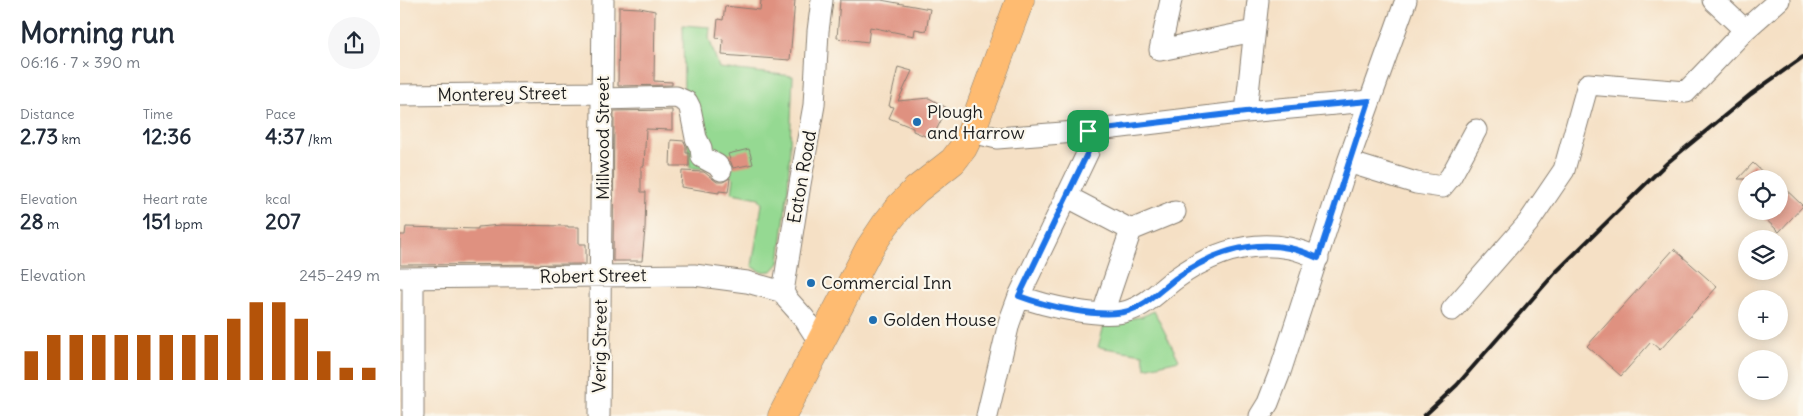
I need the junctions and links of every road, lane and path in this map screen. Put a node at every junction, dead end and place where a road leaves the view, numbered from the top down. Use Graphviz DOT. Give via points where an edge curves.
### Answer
graph roads {
  1 [pos="603,0"];
  2 [pos="822,0"];
  3 [pos="1020,0"];
  4 [pos="1171,0"];
  5 [pos="1258,0"];
  6 [pos="1406,0"];
  7 [pos="1713,0"];
  8 [pos="1779,0"];
  9 [pos="1254,30"];
  10 [pos="1745,30"];
  11 [pos="400,96"];
  12 [pos="603,96"];
  13 [pos="1369,101"];
  14 [pos="1246,112"];
  15 [pos="1476,130"];
  16 [pos="1088,131"];
  17 [pos="971,132"];
  18 [pos="1348,162"];
  19 [pos="721,170"];
  20 [pos="1066,196"];
  21 [pos="1176,212"];
  22 [pos="1131,230"];
  23 [pos="1318,258"];
  24 [pos="602,276"];
  25 [pos="406,278"];
  26 [pos="783,292"];
  27 [pos="1019,296"];
  28 [pos="1452,310"];
  29 [pos="1105,313"];
  30 [pos="820,343"];
  31 [pos="413,416"];
  32 [pos="599,416"];
  33 [pos="782,416"];
  34 [pos="987,416"];
  35 [pos="1260,416"];
  1 -- 12 [label="street, Millwood Street"];
  2 -- 26 [label="street, Eaton Road" via="814,104"];
  3 -- 17 [label="main road"];
  4 -- 9 [label="street" via="1160,50"];
  5 -- 9 [label="street"];
  6 -- 13 [label="street"];
  7 -- 10 [label="street"];
  8 -- 10 [label="street"];
  9 -- 14 [label="street"];
  10 -- 28 [label="street" via="1686,92 1588,84 1564,170 1528,223"];
  11 -- 12 [label="street, Monterey Street"];
  12 -- 19 [label="street, Monterey Street" via="676,97 687,102 702,157"];
  12 -- 24 [label="street, Millwood Street"];
  13 -- 14 [label="street"];
  13 -- 18 [label="street"];
  14 -- 16 [label="street"];
  15 -- 18 [label="street" via="1442,187 1416,183"];
  16 -- 17 [label="street" via="997,138"];
  16 -- 20 [label="street" via="1088,152"];
  17 -- 30 [label="main road" via="953,161 916,190 885,225"];
  18 -- 23 [label="street"];
  20 -- 22 [label="street"];
  20 -- 27 [label="street"];
  21 -- 22 [label="street"];
  22 -- 29 [label="street"];
  23 -- 29 [label="street" via="1290,248 1235,248 1196,265 1138,308"];
  23 -- 35 [label="street" via="1280,372"];
  24 -- 25 [label="street, Robert Street"];
  24 -- 26 [label="street, Robert Street" via="694,275 747,282"];
  24 -- 32 [label="street, Verig Street"];
  25 -- 31 [label="street"];
  26 -- 30 [label="street"];
  27 -- 29 [label="street"];
  27 -- 34 [label="street" via="1009,323"];
  30 -- 33 [label="main road"];
}
